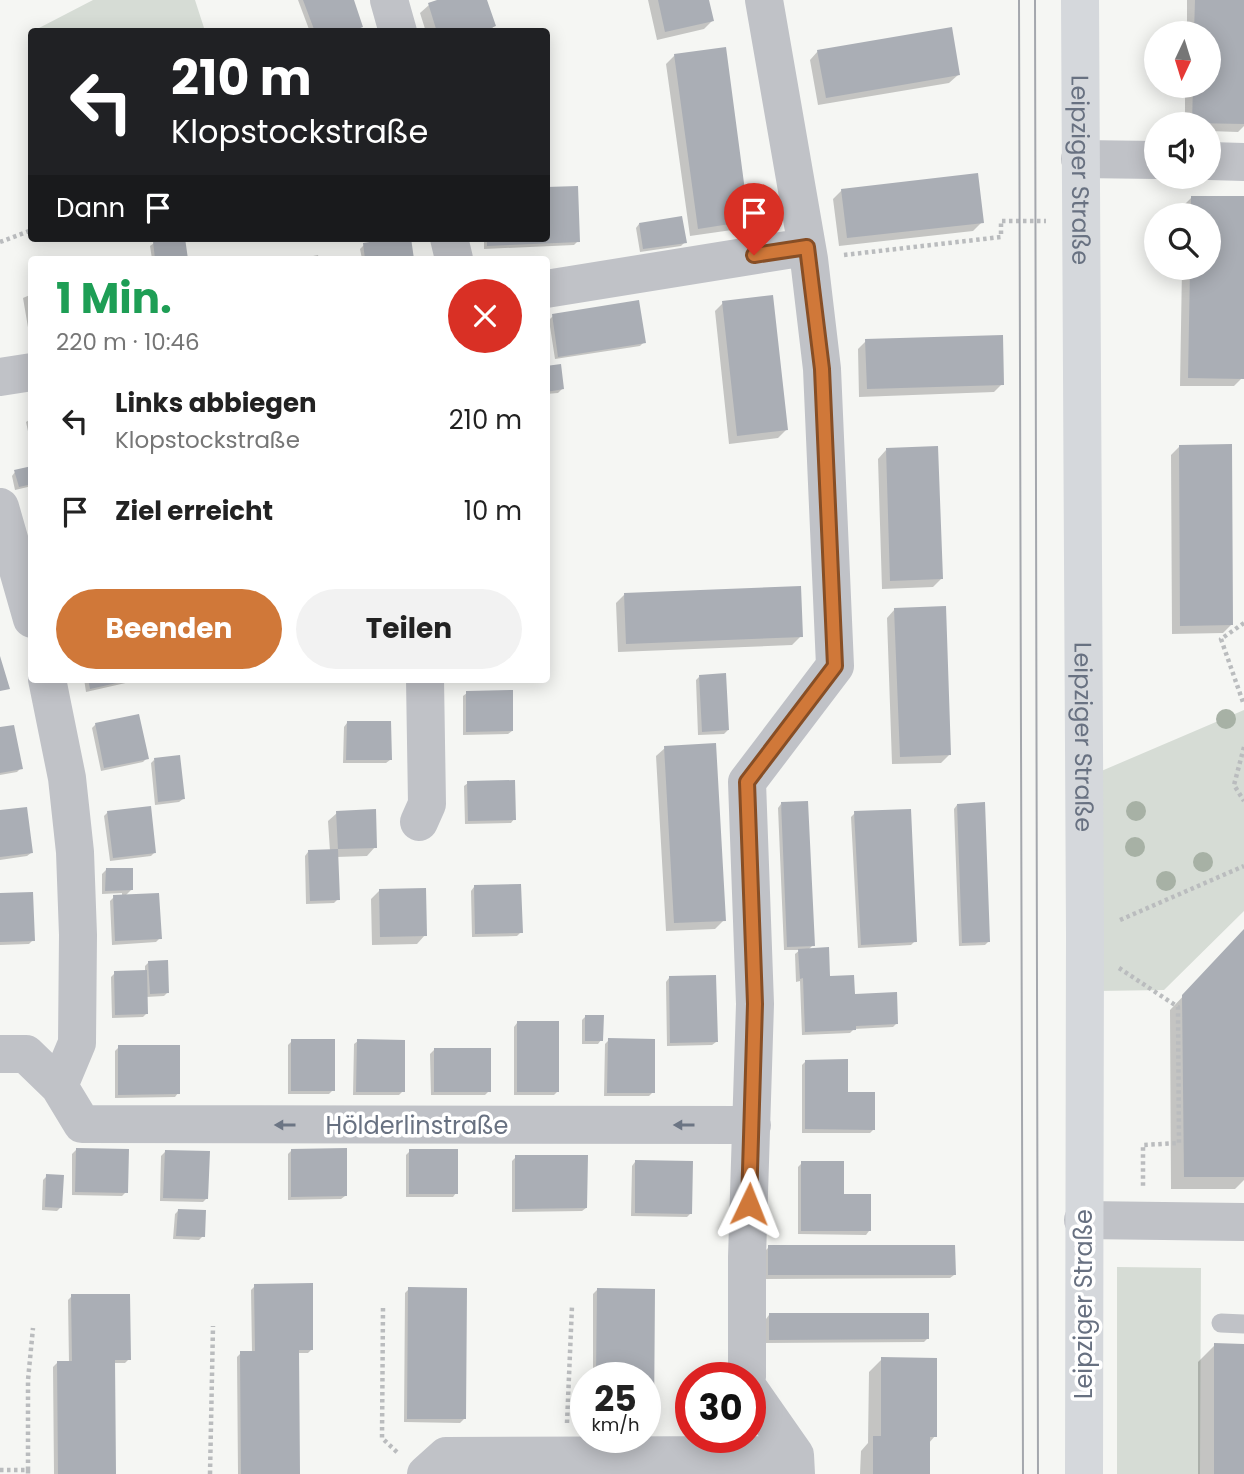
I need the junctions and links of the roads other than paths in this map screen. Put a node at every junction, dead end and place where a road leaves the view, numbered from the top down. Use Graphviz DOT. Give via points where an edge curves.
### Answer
graph roads {
  1 [pos="389,0"];
  2 [pos="764,0"];
  3 [pos="1080,0"];
  4 [pos="397,28"];
  5 [pos="1080,159"];
  6 [pos="1144,160"];
  7 [pos="1221,161"];
  8 [pos="1244,162"];
  9 [pos="822,251"];
  10 [pos="550,288"];
  11 [pos="28,373"];
  12 [pos="0,377"];
  13 [pos="0,507"];
  14 [pos="28,605"];
  15 [pos="48,683"];
  16 [pos="425,683"];
  17 [pos="419,822"];
  18 [pos="0,1054"];
  19 [pos="59,1086"];
  20 [pos="752,1125"];
  21 [pos="1083,1220"];
  22 [pos="1244,1222"];
  23 [pos="1221,1323"];
  24 [pos="1244,1324"];
  25 [pos="747,1362"];
  26 [pos="766,1416"];
  27 [pos="414,1465"];
  28 [pos="796,1465"];
  29 [pos="1084,1474"];
  1 -- 4 [label="street"];
  2 -- 9 [label="street"];
  3 -- 5 [label="street, Leipziger Straße"];
  5 -- 6 [label="street"];
  5 -- 21 [label="street, Leipziger Straße"];
  7 -- 8 [label="street"];
  9 -- 10 [label="street"];
  9 -- 20 [label="street" via="822,369 835,666 747,782 755,1004"];
  11 -- 12 [label="street"];
  13 -- 14 [label="street"];
  15 -- 19 [label="street" via="67,778 78,935 78,1042"];
  16 -- 17 [label="street" via="427,804"];
  18 -- 19 [label="street" via="26,1054"];
  20 -- 19 [label="street, Hölderlinstraße, one-way" via="82,1124"];
  20 -- 25 [label="street"];
  21 -- 22 [label="street"];
  21 -- 29 [label="street, Leipziger Straße"];
  23 -- 24 [label="lane"];
  26 -- 28 [label="street"];
  27 -- 28 [label="street" via="446,1456 565,1455"];
}
